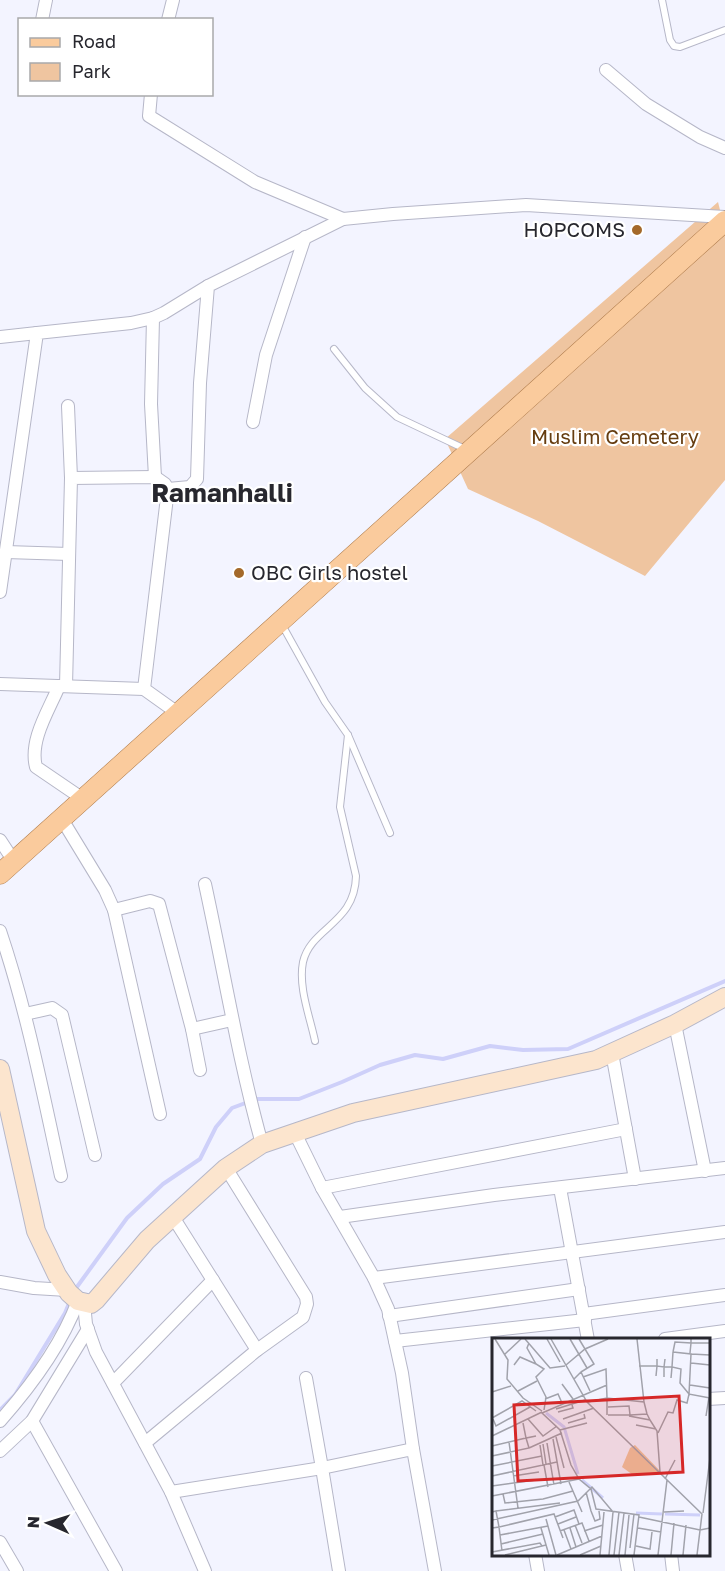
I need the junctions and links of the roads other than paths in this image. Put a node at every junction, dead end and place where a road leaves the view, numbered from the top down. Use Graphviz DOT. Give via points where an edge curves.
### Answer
graph roads {
  1 [pos="46,0"];
  2 [pos="173,0"];
  3 [pos="662,0"];
  4 [pos="42,18"];
  5 [pos="168,18"];
  6 [pos="725,30"];
  7 [pos="606,70"];
  8 [pos="151,96"];
  9 [pos="725,148"];
  10 [pos="725,216"];
  11 [pos="343,219"];
  12 [pos="725,221"];
  13 [pos="305,237"];
  14 [pos="208,286"];
  15 [pos="153,318"];
  16 [pos="37,333"];
  17 [pos="0,338"];
  18 [pos="334,349"];
  19 [pos="69,406"];
  20 [pos="253,422"];
  21 [pos="470,452"];
  22 [pos="155,477"];
  23 [pos="71,478"];
  24 [pos="168,489"];
  25 [pos="6,552"];
  26 [pos="69,554"];
  27 [pos="0,592"];
  28 [pos="281,623"];
  29 [pos="0,684"];
  30 [pos="63,686"];
  31 [pos="144,689"];
  32 [pos="179,714"];
  33 [pos="348,735"];
  34 [pos="81,801"];
  35 [pos="390,833"];
  36 [pos="0,840"];
  37 [pos="5,871"];
  38 [pos="205,884"];
  39 [pos="114,910"];
  40 [pos="0,932"];
  41 [pos="725,997"];
  42 [pos="25,1014"];
  43 [pos="232,1020"];
  44 [pos="675,1024"];
  45 [pos="192,1029"];
  46 [pos="315,1041"];
  47 [pos="612,1053"];
  48 [pos="0,1069"];
  49 [pos="200,1070"];
  50 [pos="4,1109"];
  51 [pos="160,1114"];
  52 [pos="626,1129"];
  53 [pos="294,1131"];
  54 [pos="262,1144"];
  55 [pos="95,1155"];
  56 [pos="226,1168"];
  57 [pos="725,1168"];
  58 [pos="705,1171"];
  59 [pos="61,1176"];
  60 [pos="635,1179"];
  61 [pos="322,1188"];
  62 [pos="560,1188"];
  63 [pos="173,1217"];
  64 [pos="340,1217"];
  65 [pos="725,1232"];
  66 [pos="572,1251"];
  67 [pos="374,1278"];
  68 [pos="213,1280"];
  69 [pos="0,1282"];
  70 [pos="579,1289"];
  71 [pos="725,1295"];
  72 [pos="75,1297"];
  73 [pos="389,1316"];
  74 [pos="584,1317"];
  75 [pos="88,1329"];
  76 [pos="725,1331"];
  77 [pos="500,1335"];
  78 [pos="588,1338"];
  79 [pos="672,1338"];
  80 [pos="395,1341"];
  81 [pos="257,1350"];
  82 [pos="306,1378"];
  83 [pos="113,1383"];
  84 [pos="725,1398"];
  85 [pos="710,1399"];
  86 [pos="0,1421"];
  87 [pos="32,1421"];
  88 [pos="145,1443"];
  89 [pos="413,1449"];
  90 [pos="0,1451"];
  91 [pos="322,1468"];
  92 [pos="171,1492"];
  93 [pos="0,1542"];
  94 [pos="535,1556"];
  95 [pos="625,1556"];
  96 [pos="671,1556"];
  97 [pos="17,1571"];
  98 [pos="116,1571"];
  99 [pos="205,1571"];
  100 [pos="339,1571"];
  101 [pos="435,1571"];
  102 [pos="538,1571"];
  103 [pos="628,1571"];
  104 [pos="673,1571"];
  1 -- 4 [label="street"];
  2 -- 5 [label="street"];
  3 -- 6 [label="lane" via="674,46"];
  7 -- 9 [label="street" via="646,104"];
  8 -- 11 [label="street" via="149,116 255,182"];
  10 -- 11 [label="street" via="526,206"];
  11 -- 13 [label="street"];
  12 -- 21 [label="main road"];
  13 -- 14 [label="street"];
  13 -- 20 [label="street" via="266,355"];
  14 -- 15 [label="street"];
  14 -- 24 [label="street" via="197,479 190,487"];
  15 -- 16 [label="street"];
  15 -- 22 [label="street" via="151,404"];
  16 -- 17 [label="street"];
  16 -- 25 [label="street"];
  18 -- 21 [label="lane" via="365,388 397,417"];
  19 -- 23 [label="street"];
  21 -- 28 [label="main road"];
  22 -- 23 [label="street"];
  22 -- 24 [label="street"];
  23 -- 26 [label="street"];
  24 -- 31 [label="street"];
  25 -- 26 [label="street"];
  25 -- 27 [label="street"];
  26 -- 30 [label="street"];
  28 -- 32 [label="main road"];
  28 -- 33 [label="lane"];
  29 -- 30 [label="street"];
  30 -- 31 [label="street"];
  30 -- 34 [label="street" via="38,735 34,758 36,766"];
  31 -- 32 [label="street"];
  32 -- 34 [label="main road"];
  33 -- 35 [label="lane"];
  33 -- 46 [label="lane" via="340,807 356,876 355,888 348,907 310,947 304,960 303,985"];
  34 -- 37 [label="main road"];
  34 -- 39 [label="street" via="63,821"];
  36 -- 37 [label="street"];
  38 -- 43 [label="street"];
  39 -- 45 [label="street" via="150,901 159,904"];
  39 -- 51 [label="street"];
  40 -- 42 [label="street"];
  41 -- 44 [label="street"];
  42 -- 55 [label="street" via="52,1008 62,1015"];
  42 -- 59 [label="street"];
  43 -- 45 [label="street"];
  43 -- 54 [label="street"];
  44 -- 47 [label="street"];
  44 -- 58 [label="street"];
  45 -- 49 [label="street"];
  47 -- 52 [label="street"];
  47 -- 53 [label="street" via="596,1060 353,1113"];
  48 -- 50 [label="street"];
  50 -- 72 [label="street" via="36,1231 57,1275"];
  52 -- 60 [label="street"];
  52 -- 61 [label="street"];
  53 -- 54 [label="street"];
  53 -- 61 [label="street"];
  54 -- 56 [label="street"];
  56 -- 63 [label="street"];
  56 -- 81 [label="street" via="306,1297 303,1317"];
  57 -- 58 [label="street"];
  58 -- 60 [label="street"];
  60 -- 62 [label="street"];
  61 -- 64 [label="street"];
  62 -- 64 [label="street"];
  62 -- 66 [label="street"];
  63 -- 68 [label="street"];
  63 -- 72 [label="street" via="147,1240 96,1300 91,1304"];
  64 -- 67 [label="street"];
  65 -- 66 [label="street"];
  66 -- 67 [label="street"];
  66 -- 70 [label="street"];
  67 -- 73 [label="street"];
  68 -- 81 [label="street"];
  68 -- 83 [label="street"];
  69 -- 72 [label="street"];
  70 -- 73 [label="street"];
  70 -- 74 [label="street"];
  71 -- 74 [label="street"];
  72 -- 75 [label="street"];
  72 -- 86 [label="street" via="70,1322 44,1368"];
  73 -- 80 [label="street"];
  74 -- 77 [label="street"];
  74 -- 78 [label="street"];
  75 -- 83 [label="street"];
  75 -- 87 [label="street"];
  76 -- 79 [label="street"];
  77 -- 80 [label="street"];
  80 -- 89 [label="street"];
  81 -- 88 [label="street"];
  82 -- 91 [label="street"];
  83 -- 88 [label="street"];
  84 -- 85 [label="street"];
  87 -- 90 [label="street"];
  87 -- 98 [label="street"];
  88 -- 92 [label="street"];
  89 -- 91 [label="street"];
  89 -- 101 [label="street"];
  91 -- 92 [label="street"];
  91 -- 100 [label="street"];
  92 -- 99 [label="street"];
  93 -- 97 [label="street"];
  94 -- 102 [label="street"];
  95 -- 103 [label="street"];
  96 -- 104 [label="street"];
}
